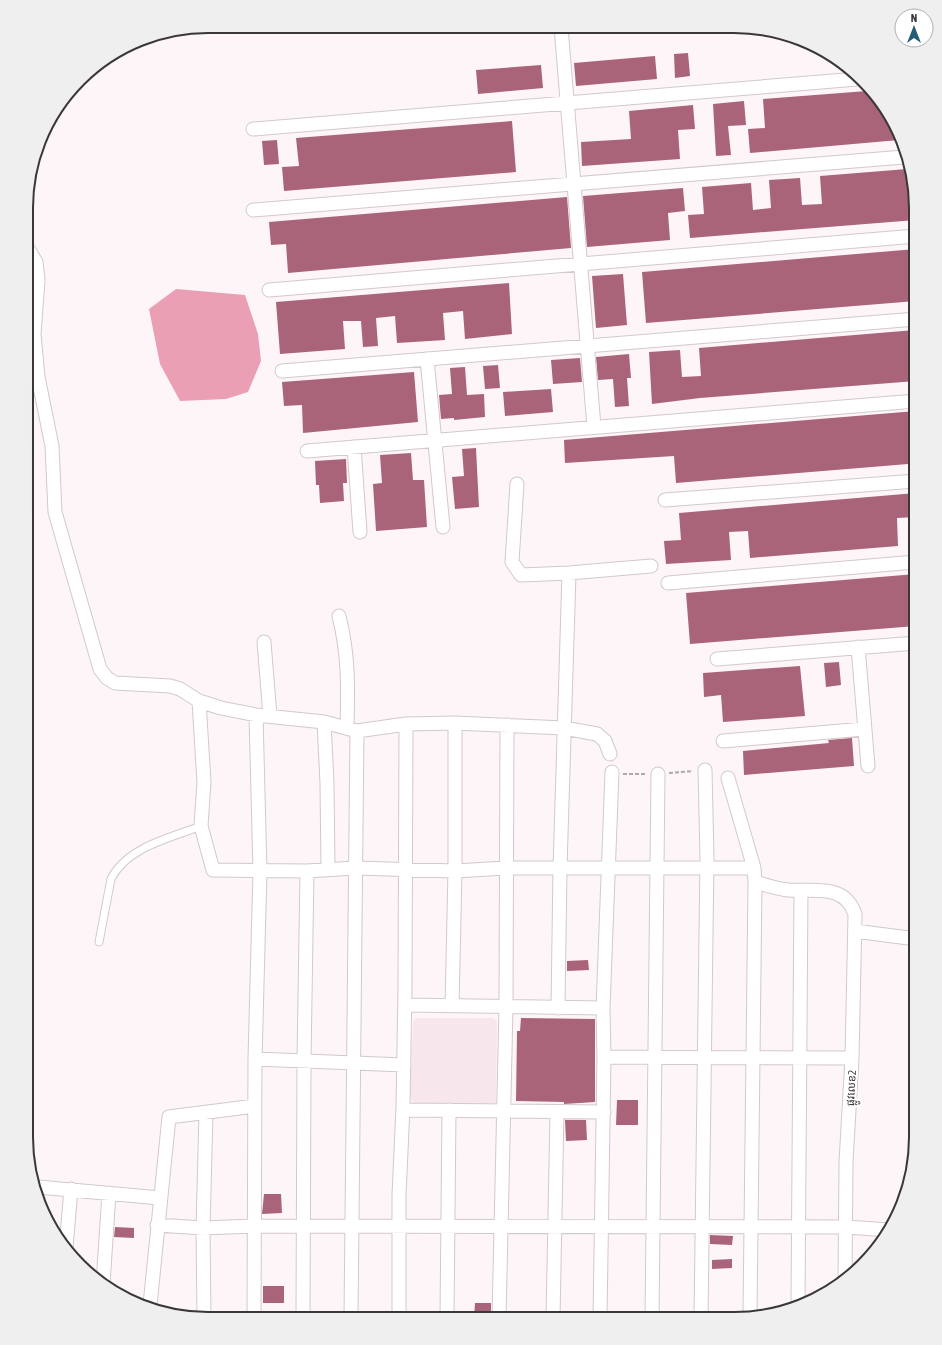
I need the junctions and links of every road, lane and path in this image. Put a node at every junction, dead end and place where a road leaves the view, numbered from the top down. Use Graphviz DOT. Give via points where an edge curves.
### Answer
graph roads {
  1 [pos="562,33"];
  2 [pos="853,79"];
  3 [pos="568,103"];
  4 [pos="253,129"];
  5 [pos="901,157"];
  6 [pos="574,184"];
  7 [pos="254,210"];
  8 [pos="909,237"];
  9 [pos="33,256"];
  10 [pos="581,264"];
  11 [pos="269,290"];
  12 [pos="909,320"];
  13 [pos="33,323"];
  14 [pos="33,323"];
  15 [pos="588,346"];
  16 [pos="427,359"];
  17 [pos="282,371"];
  18 [pos="33,378"];
  19 [pos="909,402"];
  20 [pos="594,427"];
  21 [pos="435,440"];
  22 [pos="354,447"];
  23 [pos="307,451"];
  24 [pos="909,482"];
  25 [pos="517,484"];
  26 [pos="666,500"];
  27 [pos="443,527"];
  28 [pos="360,532"];
  29 [pos="909,563"];
  30 [pos="651,566"];
  31 [pos="569,573"];
  32 [pos="668,583"];
  33 [pos="340,616"];
  34 [pos="264,642"];
  35 [pos="909,643"];
  36 [pos="858,647"];
  37 [pos="717,659"];
  38 [pos="198,701"];
  39 [pos="256,715"];
  40 [pos="270,716"];
  41 [pos="324,722"];
  42 [pos="454,723"];
  43 [pos="406,724"];
  44 [pos="506,725"];
  45 [pos="564,728"];
  46 [pos="352,729"];
  47 [pos="864,729"];
  48 [pos="723,741"];
  49 [pos="610,754"];
  50 [pos="868,766"];
  51 [pos="705,770"];
  52 [pos="612,772"];
  53 [pos="658,774"];
  54 [pos="728,778"];
  55 [pos="201,826"];
  56 [pos="355,868"];
  57 [pos="506,868"];
  58 [pos="560,868"];
  59 [pos="658,868"];
  60 [pos="754,868"];
  61 [pos="328,869"];
  62 [pos="608,869"];
  63 [pos="707,869"];
  64 [pos="405,870"];
  65 [pos="260,871"];
  66 [pos="307,871"];
  67 [pos="455,871"];
  68 [pos="755,882"];
  69 [pos="800,890"];
  70 [pos="855,930"];
  71 [pos="909,938"];
  72 [pos="99,942"];
  73 [pos="405,1006"];
  74 [pos="452,1006"];
  75 [pos="506,1007"];
  76 [pos="558,1008"];
  77 [pos="603,1008"];
  78 [pos="604,1057"];
  79 [pos="655,1057"];
  80 [pos="704,1057"];
  81 [pos="752,1058"];
  82 [pos="799,1058"];
  83 [pos="852,1058"];
  84 [pos="255,1059"];
  85 [pos="304,1061"];
  86 [pos="354,1063"];
  87 [pos="404,1065"];
  88 [pos="255,1106"];
  89 [pos="403,1107"];
  90 [pos="449,1110"];
  91 [pos="504,1111"];
  92 [pos="557,1112"];
  93 [pos="604,1112"];
  94 [pos="206,1113"];
  95 [pos="40,1187"];
  96 [pos="71,1189"];
  97 [pos="108,1193"];
  98 [pos="160,1198"];
  99 [pos="157,1225"];
  100 [pos="254,1226"];
  101 [pos="304,1227"];
  102 [pos="352,1227"];
  103 [pos="399,1227"];
  104 [pos="448,1227"];
  105 [pos="500,1227"];
  106 [pos="555,1227"];
  107 [pos="602,1227"];
  108 [pos="653,1227"];
  109 [pos="702,1227"];
  110 [pos="750,1227"];
  111 [pos="798,1227"];
  112 [pos="846,1227"];
  113 [pos="203,1228"];
  114 [pos="882,1230"];
  115 [pos="67,1240"];
  116 [pos="845,1272"];
  117 [pos="103,1277"];
  118 [pos="798,1300"];
  119 [pos="150,1302"];
  120 [pos="204,1312"];
  121 [pos="254,1312"];
  122 [pos="303,1312"];
  123 [pos="351,1312"];
  124 [pos="399,1312"];
  125 [pos="447,1312"];
  126 [pos="499,1312"];
  127 [pos="553,1312"];
  128 [pos="600,1312"];
  129 [pos="652,1312"];
  130 [pos="701,1312"];
  131 [pos="750,1312"];
  1 -- 3 [label="street"];
  2 -- 3 [label="street"];
  3 -- 4 [label="street"];
  3 -- 6 [label="street"];
  5 -- 6 [label="street"];
  6 -- 7 [label="street"];
  6 -- 10 [label="street"];
  8 -- 10 [label="street"];
  9 -- 14 [label="street" via="38,280"];
  10 -- 11 [label="street"];
  10 -- 15 [label="street"];
  12 -- 15 [label="street"];
  13 -- 18 [label="street"];
  15 -- 16 [label="street"];
  15 -- 20 [label="street"];
  16 -- 17 [label="street"];
  16 -- 21 [label="street"];
  18 -- 38 [label="street" via="52,446 55,512 100,669 115,683 170,686 180,689"];
  19 -- 20 [label="street"];
  20 -- 21 [label="street"];
  21 -- 22 [label="street"];
  21 -- 27 [label="street"];
  22 -- 23 [label="street"];
  22 -- 28 [label="street"];
  24 -- 26 [label="street"];
  25 -- 31 [label="street" via="512,562 521,575"];
  29 -- 32 [label="street"];
  30 -- 31 [label="street"];
  31 -- 45 [label="street"];
  33 -- 46 [label="street" via="348,669"];
  34 -- 40 [label="street"];
  35 -- 36 [label="street"];
  36 -- 37 [label="street"];
  36 -- 47 [label="street"];
  38 -- 39 [label="street"];
  38 -- 55 [label="street" via="204,782"];
  39 -- 40 [label="street"];
  39 -- 65 [label="street"];
  40 -- 41 [label="street"];
  41 -- 46 [label="street"];
  41 -- 61 [label="street"];
  42 -- 43 [label="street"];
  42 -- 44 [label="street"];
  42 -- 67 [label="street"];
  43 -- 46 [label="street"];
  43 -- 64 [label="street"];
  44 -- 45 [label="street"];
  44 -- 57 [label="street"];
  45 -- 49 [label="street" via="597,734 605,741"];
  45 -- 58 [label="street"];
  46 -- 56 [label="street"];
  47 -- 48 [label="street"];
  47 -- 50 [label="street"];
  51 -- 63 [label="street"];
  52 -- 62 [label="street"];
  53 -- 59 [label="street"];
  54 -- 60 [label="street"];
  55 -- 65 [label="street" via="213,870"];
  55 -- 72 [label="lane" via="133,854 115,872 111,879"];
  56 -- 61 [label="street"];
  56 -- 64 [label="street"];
  56 -- 86 [label="street"];
  57 -- 58 [label="street"];
  57 -- 67 [label="street"];
  57 -- 75 [label="street"];
  58 -- 62 [label="street"];
  58 -- 76 [label="street"];
  59 -- 62 [label="street"];
  59 -- 63 [label="street"];
  59 -- 79 [label="street"];
  60 -- 63 [label="street"];
  60 -- 68 [label="street"];
  61 -- 66 [label="street"];
  62 -- 77 [label="street"];
  63 -- 80 [label="street"];
  64 -- 67 [label="street"];
  64 -- 73 [label="street"];
  65 -- 66 [label="street"];
  65 -- 84 [label="street"];
  66 -- 85 [label="street"];
  67 -- 74 [label="street"];
  68 -- 69 [label="street"];
  68 -- 81 [label="street"];
  69 -- 70 [label="street, ផ្លូវលេខ2" via="830,891 847,898 856,914"];
  69 -- 82 [label="street"];
  70 -- 71 [label="street"];
  70 -- 83 [label="street, ផ្លូវលេខ2"];
  73 -- 74 [label="street"];
  73 -- 87 [label="street"];
  74 -- 75 [label="street"];
  75 -- 76 [label="street"];
  75 -- 91 [label="street"];
  76 -- 77 [label="street"];
  77 -- 78 [label="street"];
  78 -- 79 [label="street"];
  78 -- 93 [label="street"];
  79 -- 80 [label="street"];
  79 -- 108 [label="street"];
  80 -- 81 [label="street"];
  80 -- 109 [label="street"];
  81 -- 82 [label="street"];
  81 -- 110 [label="street"];
  82 -- 83 [label="street"];
  82 -- 111 [label="street"];
  83 -- 112 [label="street, ផ្លូវលេខ2" via="846,1162"];
  84 -- 85 [label="street"];
  84 -- 88 [label="street"];
  85 -- 86 [label="street"];
  85 -- 101 [label="street"];
  86 -- 87 [label="street"];
  86 -- 102 [label="street"];
  87 -- 89 [label="street"];
  88 -- 94 [label="street"];
  88 -- 100 [label="street"];
  89 -- 90 [label="street" via="406,1110"];
  89 -- 103 [label="street"];
  90 -- 91 [label="street"];
  90 -- 104 [label="street"];
  91 -- 92 [label="street"];
  91 -- 105 [label="street"];
  92 -- 93 [label="street"];
  92 -- 106 [label="street"];
  93 -- 107 [label="street"];
  94 -- 98 [label="street" via="169,1117"];
  94 -- 113 [label="street"];
  95 -- 96 [label="street"];
  96 -- 97 [label="street"];
  96 -- 115 [label="street"];
  97 -- 98 [label="street"];
  97 -- 117 [label="street"];
  98 -- 99 [label="street"];
  99 -- 113 [label="street"];
  99 -- 119 [label="street"];
  100 -- 101 [label="street"];
  100 -- 113 [label="street"];
  100 -- 121 [label="street"];
  101 -- 102 [label="street"];
  101 -- 122 [label="street"];
  102 -- 103 [label="street"];
  102 -- 123 [label="street"];
  103 -- 104 [label="street"];
  103 -- 124 [label="street"];
  104 -- 105 [label="street"];
  104 -- 125 [label="street"];
  105 -- 106 [label="street"];
  105 -- 126 [label="street"];
  106 -- 107 [label="street"];
  106 -- 127 [label="street"];
  107 -- 108 [label="street"];
  107 -- 128 [label="street"];
  108 -- 109 [label="street"];
  108 -- 129 [label="street"];
  109 -- 110 [label="street"];
  109 -- 130 [label="street"];
  110 -- 111 [label="street"];
  110 -- 131 [label="street"];
  111 -- 112 [label="street"];
  111 -- 118 [label="street"];
  112 -- 114 [label="street"];
  112 -- 116 [label="street, ផ្លូវលេខ2"];
  113 -- 120 [label="street"];
}
